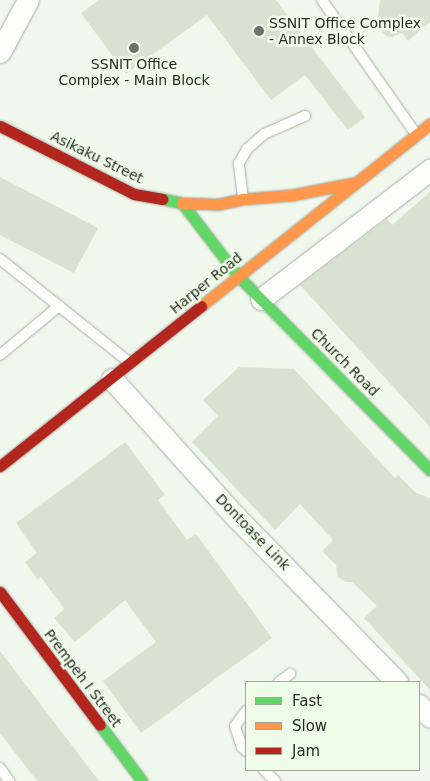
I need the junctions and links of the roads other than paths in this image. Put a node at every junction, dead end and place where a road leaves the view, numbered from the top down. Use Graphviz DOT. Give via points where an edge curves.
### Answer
graph roads {
  1 [pos="28,0"];
  2 [pos="322,0"];
  3 [pos="0,52"];
  4 [pos="305,116"];
  5 [pos="2,124"];
  6 [pos="430,124"];
  7 [pos="416,134"];
  8 [pos="430,170"];
  9 [pos="356,182"];
  10 [pos="243,199"];
  11 [pos="182,204"];
  12 [pos="0,259"];
  13 [pos="238,276"];
  14 [pos="261,299"];
  15 [pos="60,306"];
  16 [pos="0,355"];
  17 [pos="131,364"];
  18 [pos="112,379"];
  19 [pos="0,466"];
  20 [pos="430,470"];
  21 [pos="0,592"];
  22 [pos="290,674"];
  23 [pos="280,681"];
  24 [pos="396,681"];
  25 [pos="420,706"];
  26 [pos="245,712"];
  27 [pos="430,717"];
  28 [pos="245,750"];
  29 [pos="0,768"];
  30 [pos="265,771"];
  31 [pos="9,781"];
  32 [pos="142,781"];
  33 [pos="275,781"];
  1 -- 3 [label="street"];
  2 -- 7 [label="lane"];
  4 -- 10 [label="lane" via="264,134 247,149 239,163"];
  5 -- 11 [label="street, Asikaku Street" via="134,194"];
  6 -- 7 [label="street, Harper Road"];
  7 -- 9 [label="street, Harper Road"];
  8 -- 14 [label="street"];
  9 -- 10 [label="street, Asikaku Street" via="292,195"];
  9 -- 13 [label="street, Harper Road"];
  10 -- 11 [label="street, Asikaku Street" via="219,204"];
  11 -- 13 [label="street"];
  12 -- 15 [label="lane"];
  13 -- 14 [label="street, Church Road"];
  13 -- 17 [label="street, Harper Road"];
  14 -- 20 [label="street, Church Road"];
  15 -- 16 [label="lane"];
  15 -- 17 [label="lane"];
  17 -- 18 [label="street, Harper Road"];
  18 -- 19 [label="street, Harper Road"];
  18 -- 24 [label="street, Dontoase Link" via="236,517"];
  21 -- 32 [label="street, Prempeh I Street"];
  22 -- 23 [label="lane"];
  25 -- 27 [label="street"];
  26 -- 28 [label="lane" via="235,726"];
  29 -- 31 [label="lane"];
  30 -- 33 [label="lane"];
}
